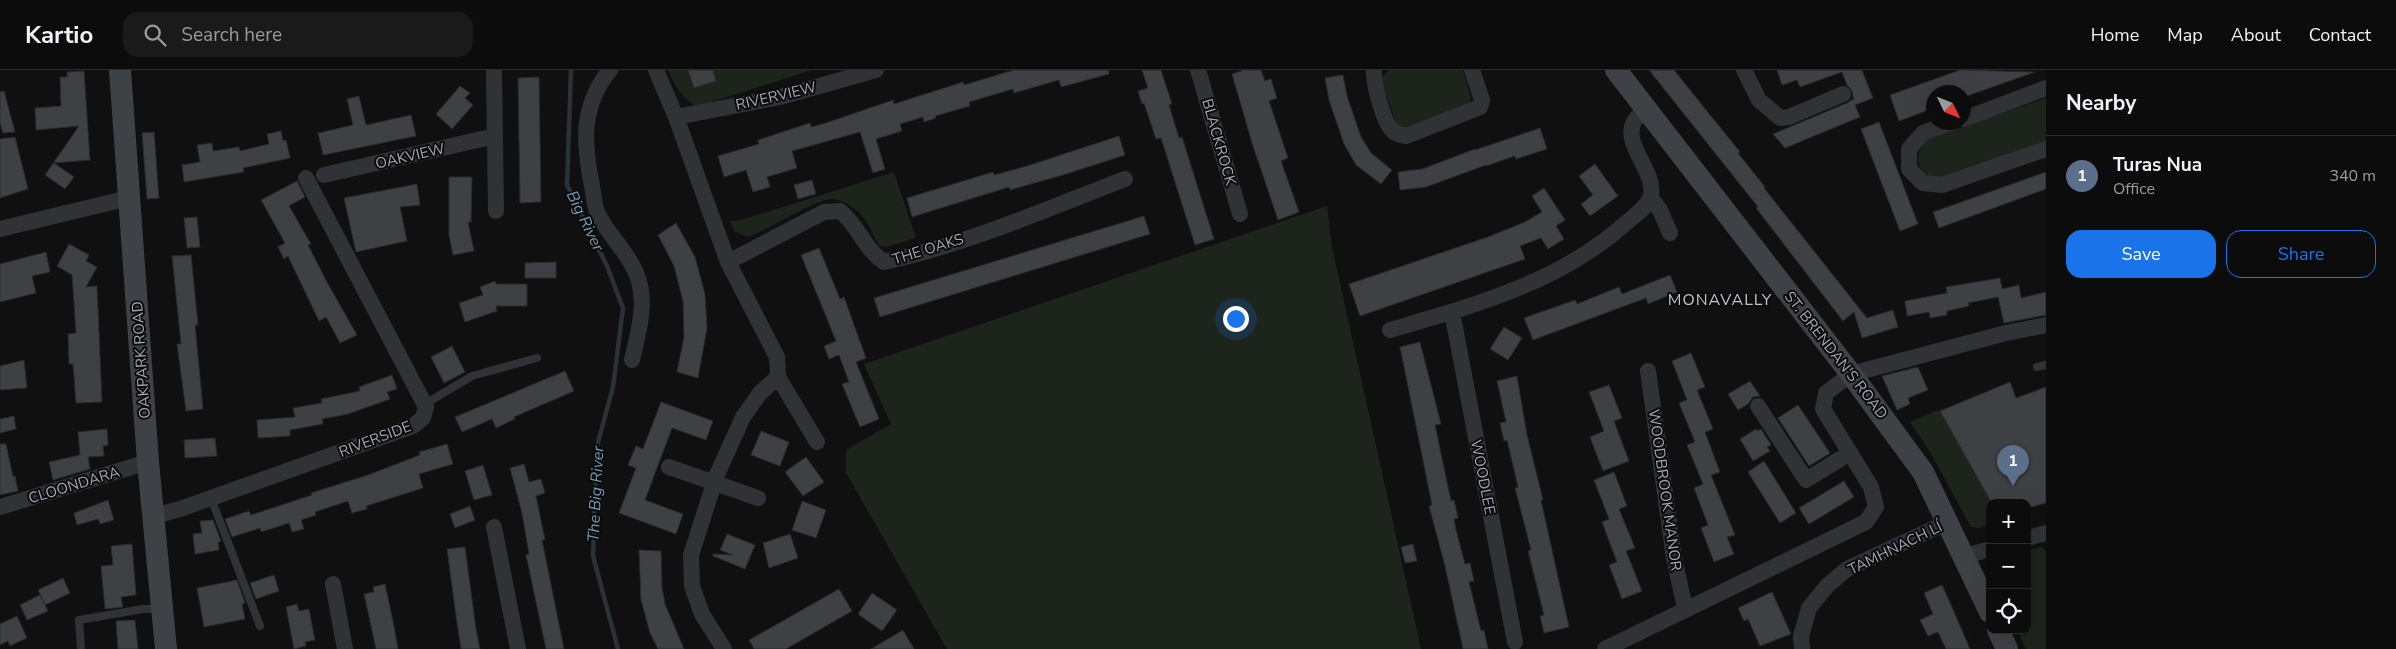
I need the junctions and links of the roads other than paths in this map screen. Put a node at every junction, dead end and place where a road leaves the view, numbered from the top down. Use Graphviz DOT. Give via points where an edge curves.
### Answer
graph roads {
  1 [pos="120,70"];
  2 [pos="494,70"];
  3 [pos="610,70"];
  4 [pos="656,70"];
  5 [pos="876,70"];
  6 [pos="1198,70"];
  7 [pos="1374,70"];
  8 [pos="1472,70"];
  9 [pos="1616,70"];
  10 [pos="1744,70"];
  11 [pos="2046,88"];
  12 [pos="1843,94"];
  13 [pos="1646,110"];
  14 [pos="1971,115"];
  15 [pos="676,117"];
  16 [pos="1931,130"];
  17 [pos="495,136"];
  18 [pos="2046,149"];
  19 [pos="324,175"];
  20 [pos="306,178"];
  21 [pos="1125,179"];
  22 [pos="129,198"];
  23 [pos="1651,198"];
  24 [pos="496,211"];
  25 [pos="1240,214"];
  26 [pos="0,229"];
  27 [pos="1670,234"];
  28 [pos="728,262"];
  29 [pos="1452,312"];
  30 [pos="2046,325"];
  31 [pos="1390,330"];
  32 [pos="536,358"];
  33 [pos="632,360"];
  34 [pos="2046,365"];
  35 [pos="2037,368"];
  36 [pos="1648,371"];
  37 [pos="1851,374"];
  38 [pos="778,377"];
  39 [pos="425,404"];
  40 [pos="1758,406"];
  41 [pos="817,442"];
  42 [pos="1850,453"];
  43 [pos="148,462"];
  44 [pos="669,467"];
  45 [pos="714,483"];
  46 [pos="211,498"];
  47 [pos="758,498"];
  48 [pos="0,507"];
  49 [pos="154,516"];
  50 [pos="1948,522"];
  51 [pos="494,527"];
  52 [pos="2046,533"];
  53 [pos="2031,537"];
  54 [pos="1986,550"];
  55 [pos="1965,556"];
  56 [pos="333,584"];
  57 [pos="1986,603"];
  58 [pos="1685,608"];
  59 [pos="162,609"];
  60 [pos="260,626"];
  61 [pos="2000,634"];
  62 [pos="1515,642"];
  63 [pos="81,649"];
  64 [pos="166,649"];
  65 [pos="345,649"];
  66 [pos="518,649"];
  67 [pos="724,649"];
  68 [pos="1605,649"];
  69 [pos="1802,649"];
  70 [pos="2007,649"];
  1 -- 22 [label="main road, OAKPARK ROAD"];
  2 -- 17 [label="street"];
  3 -- 33 [label="street" via="599,84 588,111 585,151 598,215 625,250 639,282 642,319"];
  4 -- 15 [label="street"];
  5 -- 15 [label="street, RIVERVIEW" via="780,97"];
  6 -- 25 [label="street, BLACKROCK"];
  7 -- 8 [label="street" via="1373,81 1390,129 1397,135 1406,136 1480,107 1482,100"];
  9 -- 13 [label="main road, ST. BRENDAN'S ROAD"];
  10 -- 12 [label="street" via="1759,100 1780,118"];
  11 -- 14 [label="street"];
  13 -- 23 [label="street" via="1634,121 1631,137 1653,186"];
  13 -- 37 [label="main road, ST. BRENDAN'S ROAD"];
  15 -- 28 [label="street"];
  16 -- 18 [label="street" via="1923,133 1909,148 1909,169 1922,183 1942,185"];
  17 -- 19 [label="street, OAKVIEW"];
  17 -- 24 [label="street"];
  20 -- 39 [label="street, RIVERSIDE"];
  21 -- 28 [label="street, THE OAKS" via="1003,225 892,261 884,262 872,254 852,220 840,211 824,212"];
  22 -- 26 [label="street"];
  22 -- 43 [label="main road, OAKPARK ROAD"];
  23 -- 27 [label="street"];
  23 -- 29 [label="street" via="1622,226 1580,258 1536,283"];
  28 -- 38 [label="street" via="777,357"];
  29 -- 31 [label="street"];
  29 -- 62 [label="street, WOODLEE"];
  30 -- 37 [label="street"];
  32 -- 39 [label="lane" via="472,376"];
  34 -- 35 [label="lane"];
  36 -- 58 [label="street, WOODBROOK MANOR" via="1674,558"];
  37 -- 42 [label="street" via="1826,393 1823,409"];
  37 -- 50 [label="main road, ST. BRENDAN'S ROAD" via="1923,472"];
  38 -- 41 [label="street"];
  38 -- 45 [label="street" via="760,393 743,417"];
  39 -- 46 [label="street, RIVERSIDE" via="423,418 413,426"];
  40 -- 42 [label="street" via="1806,480"];
  42 -- 58 [label="street" via="1871,487 1876,507 1866,522"];
  43 -- 48 [label="street, CLOONDARA"];
  43 -- 49 [label="main road, OAKPARK ROAD"];
  44 -- 45 [label="street"];
  45 -- 47 [label="street"];
  45 -- 67 [label="street" via="691,555 692,586 702,614"];
  46 -- 49 [label="street, RIVERSIDE"];
  46 -- 60 [label="lane"];
  49 -- 59 [label="main road, OAKPARK ROAD"];
  50 -- 55 [label="main road, ST. BRENDAN'S ROAD"];
  50 -- 69 [label="street, TAMHNACH LÍ" via="1847,569 1827,586 1809,608 1801,636"];
  51 -- 66 [label="street"];
  52 -- 53 [label="street"];
  54 -- 55 [label="street"];
  55 -- 57 [label="main road, ST. BRENDAN'S ROAD"];
  56 -- 65 [label="street"];
  58 -- 68 [label="street"];
  59 -- 63 [label="lane" via="79,620"];
  59 -- 64 [label="main road, OAKPARK ROAD"];
  61 -- 70 [label="main road"];
}
